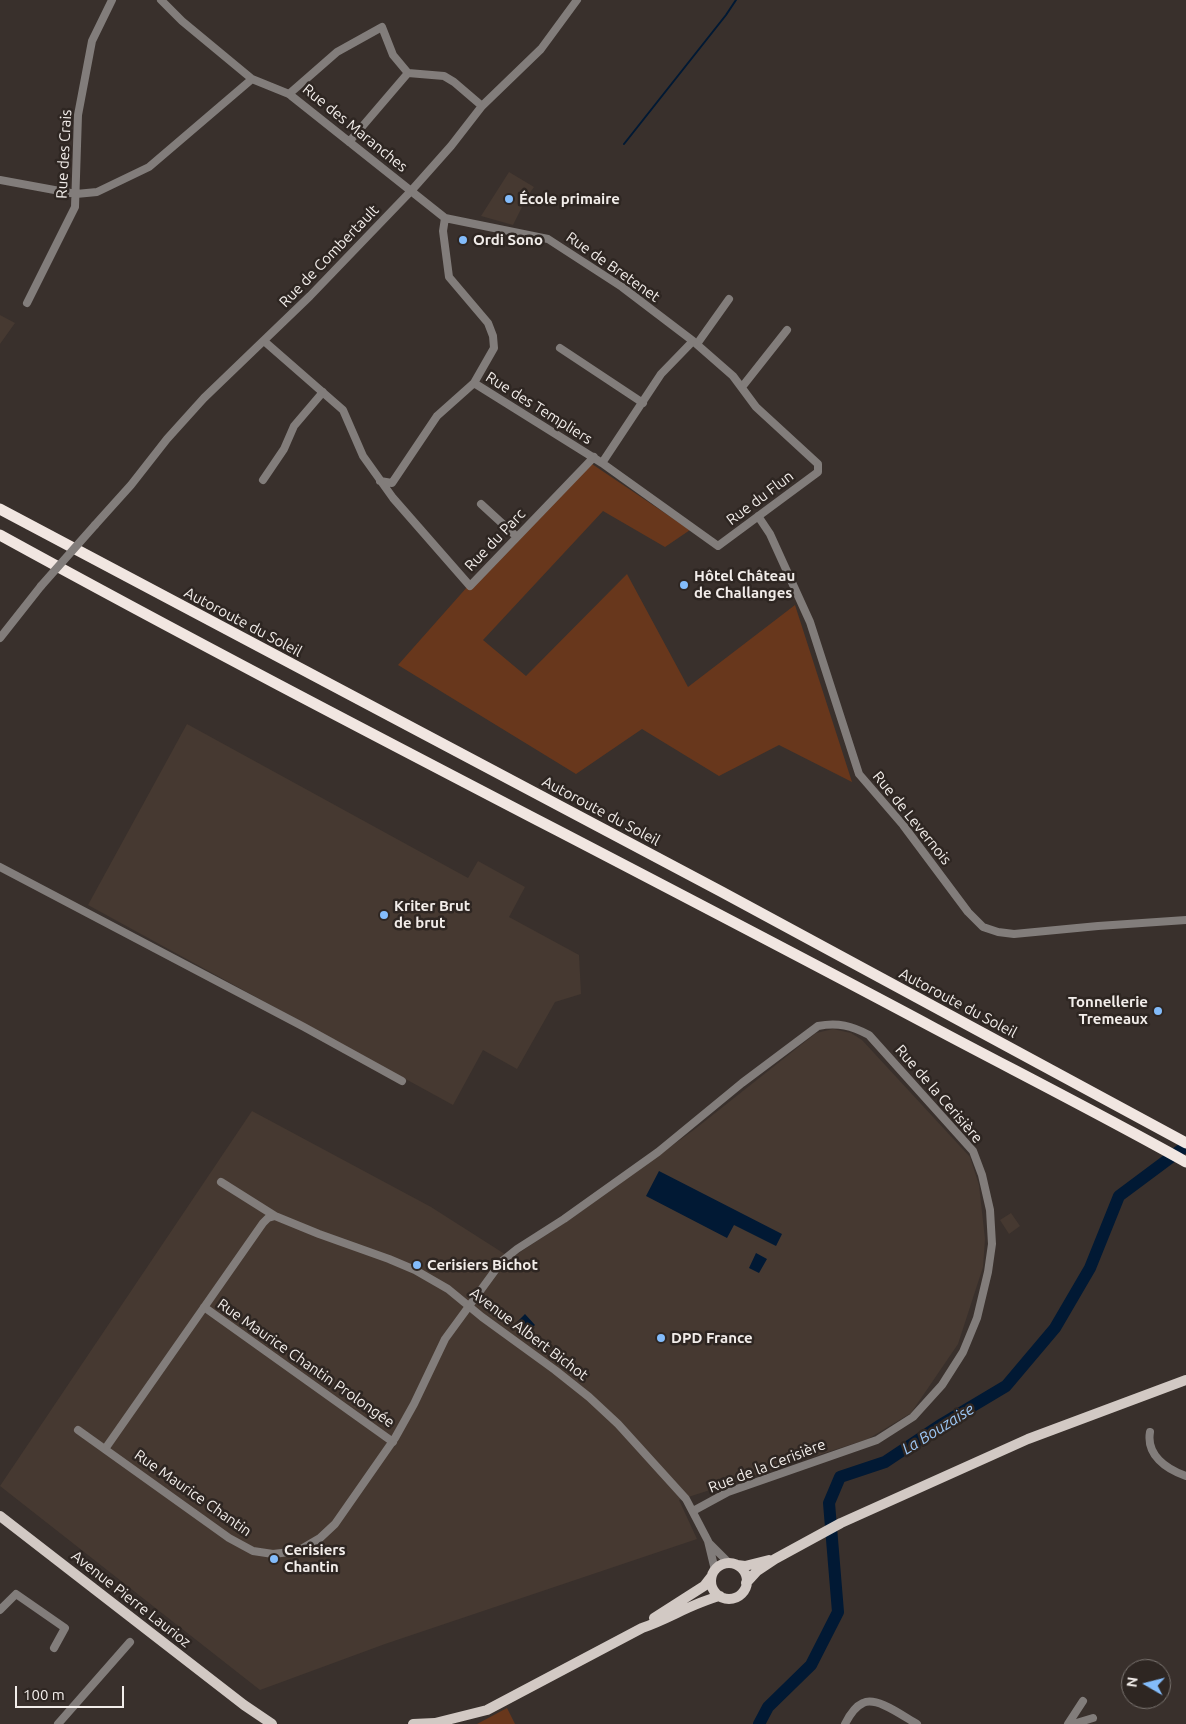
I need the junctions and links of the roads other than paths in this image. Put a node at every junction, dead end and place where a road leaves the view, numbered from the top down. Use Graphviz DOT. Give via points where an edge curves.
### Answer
graph roads {
  1 [pos="112,0"];
  2 [pos="161,0"];
  3 [pos="577,0"];
  4 [pos="408,73"];
  5 [pos="252,79"];
  6 [pos="289,94"];
  7 [pos="482,106"];
  8 [pos="349,142"];
  9 [pos="0,180"];
  10 [pos="411,191"];
  11 [pos="76,194"];
  12 [pos="445,218"];
  13 [pos="729,299"];
  14 [pos="27,302"];
  15 [pos="787,330"];
  16 [pos="264,341"];
  17 [pos="695,343"];
  18 [pos="560,348"];
  19 [pos="474,383"];
  20 [pos="742,387"];
  21 [pos="323,392"];
  22 [pos="643,402"];
  23 [pos="594,457"];
  24 [pos="602,463"];
  25 [pos="818,472"];
  26 [pos="263,480"];
  27 [pos="380,481"];
  28 [pos="481,504"];
  29 [pos="0,509"];
  30 [pos="758,516"];
  31 [pos="0,535"];
  32 [pos="517,537"];
  33 [pos="718,546"];
  34 [pos="0,638"];
  35 [pos="0,866"];
  36 [pos="1186,920"];
  37 [pos="402,1081"];
  38 [pos="1186,1143"];
  39 [pos="1183,1160"];
  40 [pos="221,1182"];
  41 [pos="274,1216"];
  42 [pos="469,1305"];
  43 [pos="204,1307"];
  44 [pos="1186,1380"];
  45 [pos="78,1430"];
  46 [pos="1150,1432"];
  47 [pos="393,1442"];
  48 [pos="105,1449"];
  49 [pos="1186,1476"];
  50 [pos="693,1511"];
  51 [pos="0,1516"];
  52 [pos="708,1541"];
  53 [pos="775,1559"];
  54 [pos="733,1564"];
  55 [pos="713,1574"];
  56 [pos="746,1583"];
  57 [pos="720,1596"];
  58 [pos="0,1610"];
  59 [pos="642,1628"];
  60 [pos="130,1642"];
  61 [pos="54,1648"];
  62 [pos="1083,1701"];
  63 [pos="244,1706"];
  64 [pos="1093,1718"];
  65 [pos="433,1723"];
  66 [pos="58,1724"];
  67 [pos="262,1724"];
  68 [pos="272,1724"];
  69 [pos="413,1724"];
  70 [pos="845,1724"];
  71 [pos="917,1724"];
  72 [pos="1068,1724"];
  73 [pos="1073,1724"];
  1 -- 11 [label="street, Rue des Crais" via="92,41 78,115"];
  2 -- 5 [label="street, Rue des Maranches"];
  3 -- 7 [label="street, Rue de Combertault" via="541,49"];
  4 -- 6 [label="street" via="393,55 382,27 337,52"];
  4 -- 7 [label="street" via="444,76"];
  4 -- 8 [label="street"];
  5 -- 6 [label="street, Rue des Maranches"];
  5 -- 11 [label="street" via="149,167 97,192"];
  6 -- 8 [label="street, Rue des Maranches"];
  7 -- 10 [label="street, Rue de Combertault"];
  8 -- 10 [label="street, Rue des Maranches"];
  9 -- 11 [label="street"];
  10 -- 12 [label="street, Rue des Maranches"];
  10 -- 16 [label="street, Rue de Combertault"];
  11 -- 14 [label="street, Rue des Crais" via="75,207"];
  12 -- 17 [label="street, Rue de Bretenet" via="548,238 622,287"];
  12 -- 19 [label="street, Rue des Templiers" via="443,230 449,277 488,323 493,336 494,348"];
  13 -- 17 [label="street"];
  15 -- 20 [label="street"];
  16 -- 21 [label="street"];
  16 -- 34 [label="street, Rue de Combertault, bridge" via="204,398 167,439"];
  17 -- 20 [label="street, Rue de Bretenet"];
  17 -- 22 [label="street" via="661,374"];
  18 -- 22 [label="street"];
  19 -- 23 [label="street, Rue des Templiers"];
  19 -- 27 [label="street" via="438,416 392,483"];
  20 -- 25 [label="street, Rue de Bretenet" via="756,407 818,464"];
  21 -- 26 [label="street" via="294,426 284,449"];
  21 -- 27 [label="street" via="343,410 363,456"];
  22 -- 24 [label="street"];
  23 -- 24 [label="street, Rue des Templiers"];
  23 -- 32 [label="street, Rue du Parc"];
  24 -- 33 [label="street, Rue des Templiers"];
  25 -- 30 [label="street, Rue du Flun"];
  27 -- 32 [label="street, Rue du Parc" via="470,586"];
  28 -- 32 [label="street"];
  29 -- 38 [label="highway, Autoroute du Soleil" via="722,892"];
  30 -- 33 [label="street, Rue du Flun"];
  30 -- 36 [label="street, Rue de Levernois" via="770,534 810,622 859,774 983,927 1014,934"];
  31 -- 39 [label="highway" via="310,703 712,910"];
  35 -- 37 [label="street"];
  40 -- 41 [label="street, Avenue Albert Bichot"];
  41 -- 42 [label="street, Avenue Albert Bichot" via="406,1266 448,1289"];
  41 -- 43 [label="street" via="263,1223"];
  42 -- 47 [label="street, Rue Maurice Chantin" via="445,1340"];
  42 -- 50 [label="street, Avenue Albert Bichot" via="589,1397 618,1424 686,1499"];
  42 -- 50 [label="street, Rue de la Cerisière" via="502,1261 517,1249 658,1152 818,1026 832,1023 853,1026 869,1035 973,1150 990,1210 992,1244 977,1318 942,1385 912,1417 877,1440 728,1492"];
  43 -- 47 [label="street, Rue Maurice Chantin Prolongée"];
  43 -- 48 [label="street"];
  44 -- 53 [label="main road" via="1028,1438 841,1523"];
  45 -- 48 [label="street, Rue Maurice Chantin"];
  46 -- 49 [label="street" via="1150,1445 1157,1458"];
  47 -- 48 [label="street, Rue Maurice Chantin" via="335,1524 303,1548 273,1554 253,1551 229,1538"];
  50 -- 52 [label="street"];
  51 -- 63 [label="main road, Avenue Pierre Laurioz"];
  52 -- 54 [label="street"];
  52 -- 55 [label="street"];
  53 -- 54 [label="main road" via="745,1566"];
  53 -- 56 [label="main road"];
  54 -- 55 [label="main road" via="721,1564"];
  54 -- 56 [label="main road" via="745,1573"];
  55 -- 57 [label="main road" via="714,1590"];
  55 -- 59 [label="main road" via="704,1586"];
  56 -- 57 [label="main road" via="736,1597"];
  57 -- 59 [label="main road" via="689,1606 657,1624"];
  58 -- 61 [label="street" via="16,1594 65,1628"];
  59 -- 65 [label="main road" via="487,1710"];
  60 -- 66 [label="street"];
  62 -- 72 [label="street"];
  63 -- 67 [label="main road, Avenue Pierre Laurioz"];
  63 -- 68 [label="main road, Avenue Pierre Laurioz"];
  64 -- 73 [label="street"];
  65 -- 69 [label="main road"];
  70 -- 71 [label="street" via="853,1710 869,1701 879,1702"];
}
